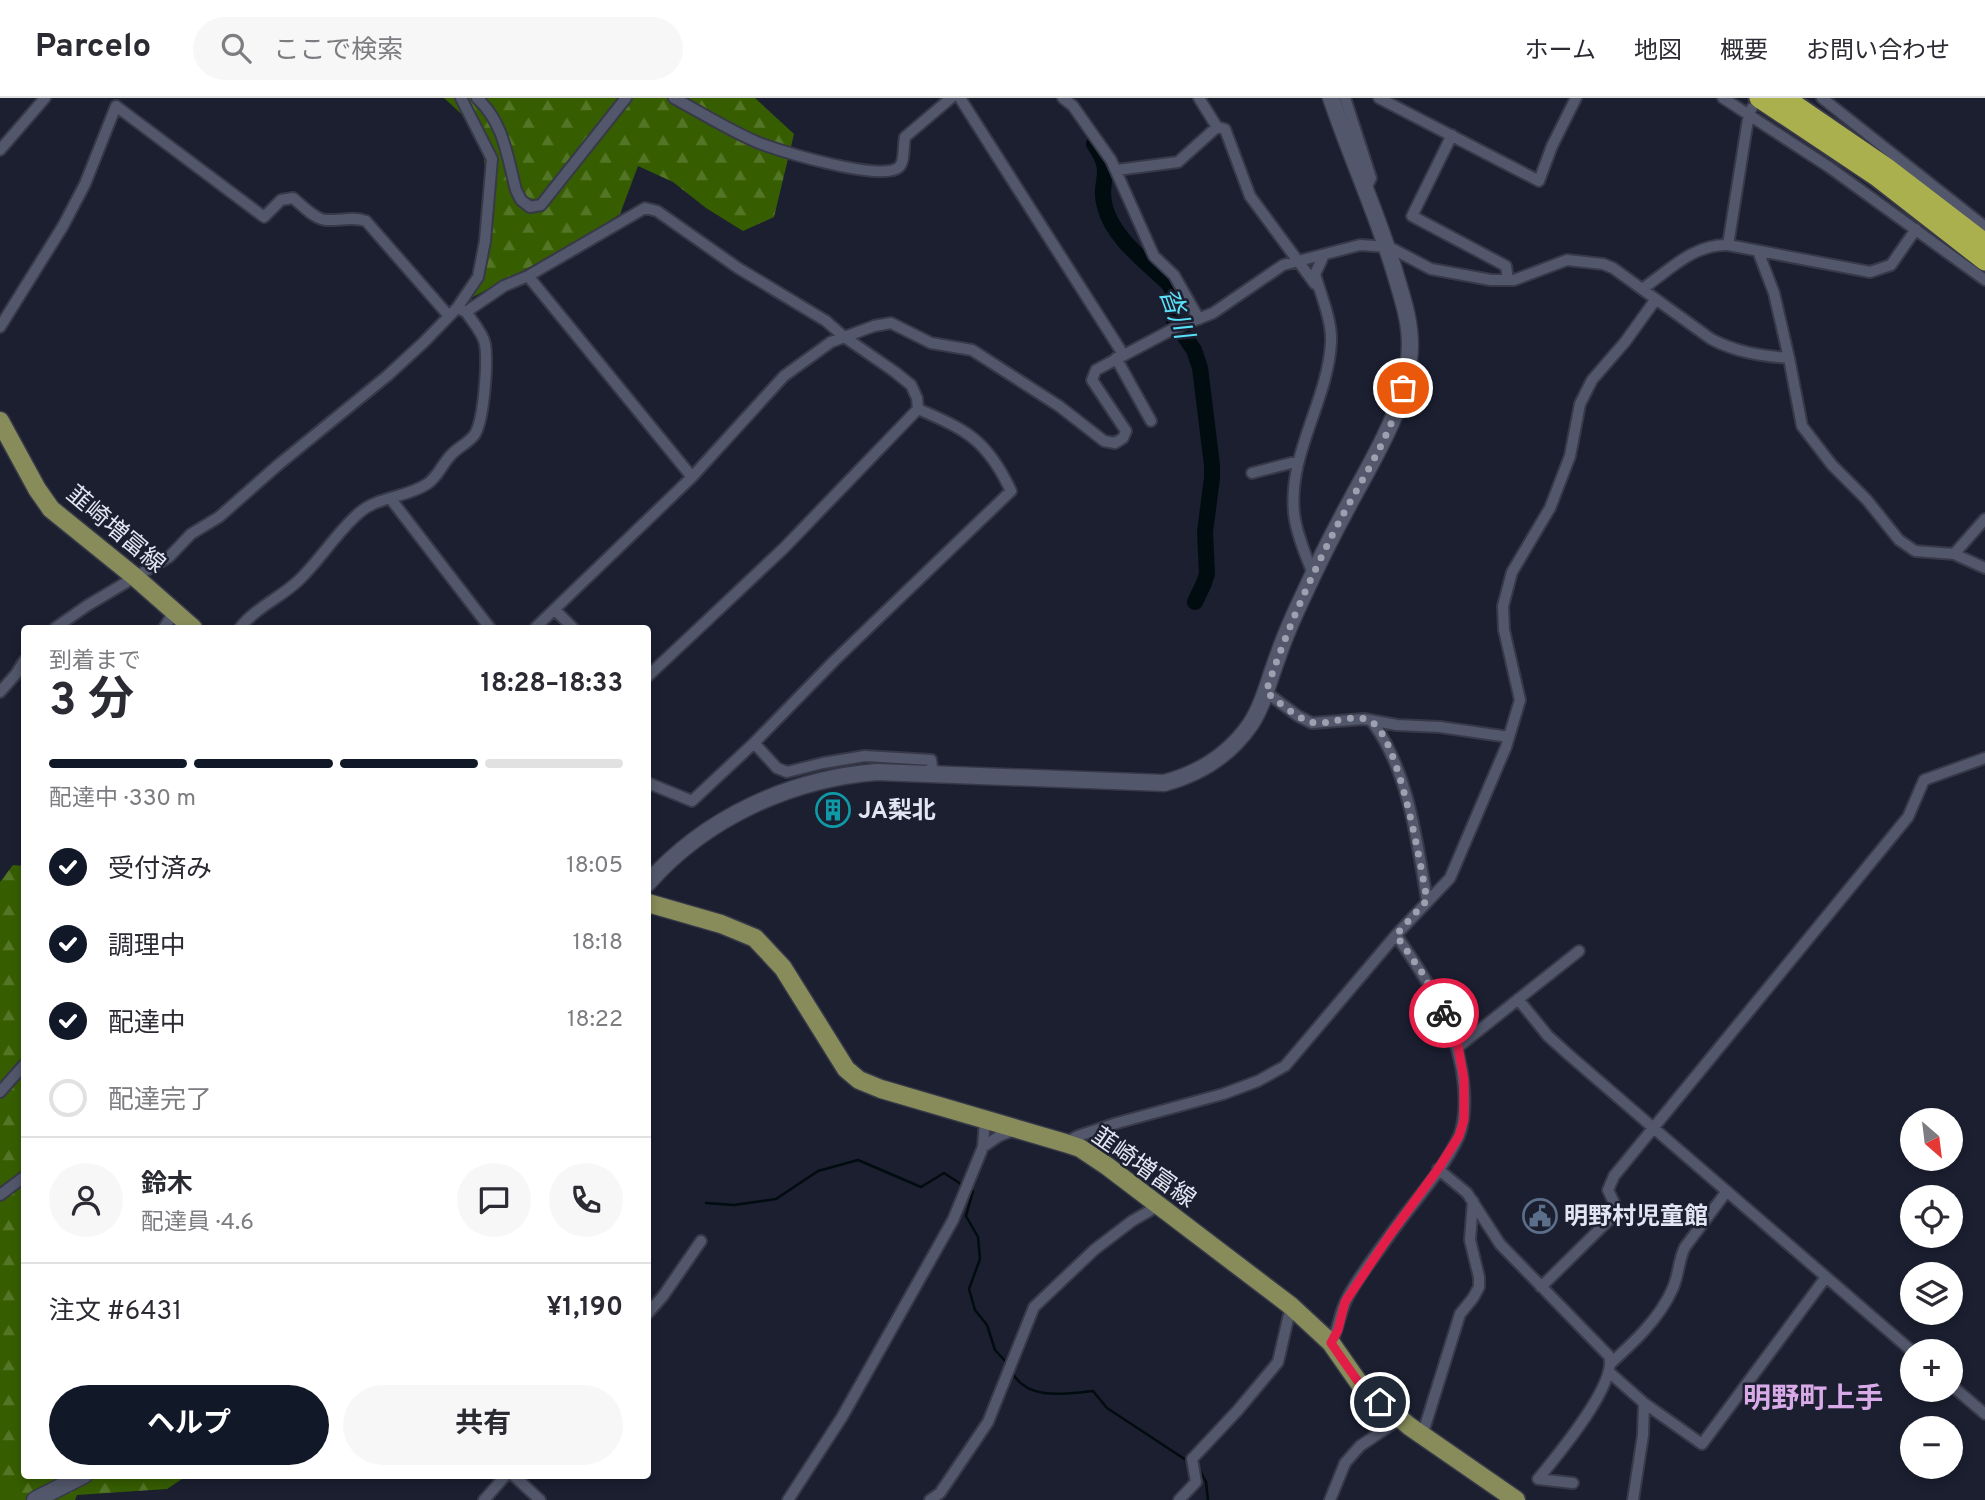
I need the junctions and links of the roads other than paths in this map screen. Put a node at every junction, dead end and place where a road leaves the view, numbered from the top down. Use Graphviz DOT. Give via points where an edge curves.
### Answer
graph roads {
  1 [pos="45,98"];
  2 [pos="461,98"];
  3 [pos="477,98"];
  4 [pos="626,98"];
  5 [pos="674,98"];
  6 [pos="951,98"];
  7 [pos="960,98"];
  8 [pos="1063,98"];
  9 [pos="1199,98"];
  10 [pos="1331,98"];
  11 [pos="1345,98"];
  12 [pos="1378,98"];
  13 [pos="1576,98"];
  14 [pos="1723,98"];
  15 [pos="1785,98"];
  16 [pos="1822,98"];
  17 [pos="1395,101"];
  18 [pos="1754,105"];
  19 [pos="1217,127"];
  20 [pos="1452,135"];
  21 [pos="0,150"];
  22 [pos="1117,170"];
  23 [pos="1366,188"];
  24 [pos="1985,227"];
  25 [pos="1916,229"];
  26 [pos="1985,243"];
  27 [pos="1728,245"];
  28 [pos="1389,247"];
  29 [pos="1758,251"];
  30 [pos="1325,254"];
  31 [pos="1299,261"];
  32 [pos="1985,261"];
  33 [pos="528,276"];
  34 [pos="1508,280"];
  35 [pos="1985,280"];
  36 [pos="1319,289"];
  37 [pos="1643,289"];
  38 [pos="1656,299"];
  39 [pos="457,312"];
  40 [pos="1199,319"];
  41 [pos="0,327"];
  42 [pos="843,336"];
  43 [pos="1119,356"];
  44 [pos="1789,358"];
  45 [pos="918,410"];
  46 [pos="0,421"];
  47 [pos="1151,421"];
  48 [pos="1299,461"];
  49 [pos="1252,473"];
  50 [pos="692,477"];
  51 [pos="390,498"];
  52 [pos="1985,519"];
  53 [pos="1954,554"];
  54 [pos="1985,568"];
  55 [pos="1313,575"];
  56 [pos="135,577"];
  57 [pos="555,610"];
  58 [pos="174,612"];
  59 [pos="60,625"];
  60 [pos="166,625"];
  61 [pos="189,625"];
  62 [pos="243,625"];
  63 [pos="488,625"];
  64 [pos="539,625"];
  65 [pos="570,625"];
  66 [pos="21,666"];
  67 [pos="651,673"];
  68 [pos="0,692"];
  69 [pos="1266,692"];
  70 [pos="1373,723"];
  71 [pos="1509,737"];
  72 [pos="754,743"];
  73 [pos="1985,758"];
  74 [pos="933,773"];
  75 [pos="651,784"];
  76 [pos="651,880"];
  77 [pos="1427,900"];
  78 [pos="651,905"];
  79 [pos="1396,935"];
  80 [pos="1579,951"];
  81 [pos="1518,999"];
  82 [pos="1458,1046"];
  83 [pos="21,1068"];
  84 [pos="0,1092"];
  85 [pos="985,1119"];
  86 [pos="1653,1128"];
  87 [pos="1016,1129"];
  88 [pos="1065,1143"];
  89 [pos="983,1147"];
  90 [pos="1438,1169"];
  91 [pos="21,1179"];
  92 [pos="1727,1191"];
  93 [pos="0,1195"];
  94 [pos="1473,1202"];
  95 [pos="1158,1206"];
  96 [pos="701,1241"];
  97 [pos="1826,1277"];
  98 [pos="1541,1287"];
  99 [pos="1291,1306"];
  100 [pos="651,1310"];
  101 [pos="1900,1341"];
  102 [pos="1331,1343"];
  103 [pos="1610,1367"];
  104 [pos="1963,1396"];
  105 [pos="1644,1403"];
  106 [pos="1985,1415"];
  107 [pos="1400,1419"];
  108 [pos="1422,1436"];
  109 [pos="76,1479"];
  110 [pos="502,1479"];
  111 [pos="517,1479"];
  112 [pos="1573,1483"];
  113 [pos="35,1500"];
  114 [pos="484,1500"];
  115 [pos="540,1500"];
  116 [pos="788,1500"];
  117 [pos="930,1500"];
  118 [pos="1180,1500"];
  119 [pos="1331,1500"];
  120 [pos="1514,1500"];
  121 [pos="1633,1500"];
  1 -- 21 [label="street"];
  2 -- 39 [label="street" via="492,159 478,277"];
  3 -- 4 [label="street" via="499,124 516,190 530,207 541,205"];
  5 -- 6 [label="street" via="759,143 877,173 899,168 905,137"];
  7 -- 43 [label="street"];
  8 -- 22 [label="street"];
  9 -- 19 [label="street"];
  10 -- 23 [label="street"];
  11 -- 23 [label="street" via="1371,178"];
  12 -- 17 [label="street"];
  13 -- 20 [label="street" via="1539,181"];
  14 -- 18 [label="street"];
  15 -- 26 [label="highway"];
  16 -- 24 [label="street"];
  17 -- 20 [label="street"];
  18 -- 25 [label="street"];
  18 -- 27 [label="street"];
  18 -- 32 [label="highway" via="1876,176"];
  19 -- 22 [label="street" via="1178,162"];
  19 -- 31 [label="street" via="1226,129 1250,196"];
  20 -- 34 [label="street" via="1412,216 1506,266"];
  22 -- 40 [label="street" via="1154,256 1174,275"];
  23 -- 28 [label="street"];
  25 -- 29 [label="street" via="1891,265 1870,272"];
  25 -- 35 [label="street"];
  27 -- 29 [label="street"];
  27 -- 37 [label="street" via="1691,253"];
  28 -- 30 [label="street" via="1360,245"];
  28 -- 34 [label="street" via="1431,269"];
  28 -- 55 [label="street" via="1407,313 1410,345 1406,374 1384,438"];
  29 -- 44 [label="street" via="1774,293"];
  30 -- 31 [label="street"];
  30 -- 36 [label="street" via="1315,274"];
  31 -- 36 [label="street"];
  31 -- 40 [label="street" via="1283,265"];
  33 -- 39 [label="street"];
  33 -- 42 [label="street" via="645,208 657,211"];
  33 -- 50 [label="street"];
  34 -- 37 [label="street" via="1567,260 1603,264"];
  36 -- 48 [label="street" via="1331,338 1329,369"];
  37 -- 38 [label="street"];
  38 -- 44 [label="street" via="1727,348"];
  38 -- 71 [label="street" via="1592,380 1580,404 1570,456 1550,509 1512,572 1503,606 1504,630 1520,700"];
  39 -- 41 [label="street" via="366,221 318,218 293,198 281,200 264,217 117,106 63,226"];
  39 -- 51 [label="street" via="485,345 478,426 434,478"];
  39 -- 56 [label="street" via="219,517"];
  40 -- 43 [label="street"];
  42 -- 43 [label="street" via="891,323 931,342 972,350 1110,443 1123,438 1126,431 1092,380 1096,370"];
  42 -- 45 [label="street" via="911,385"];
  42 -- 50 [label="street" via="783,376"];
  43 -- 47 [label="street"];
  44 -- 53 [label="street" via="1802,426 1832,465 1899,540 1915,551"];
  45 -- 67 [label="street" via="784,548"];
  45 -- 72 [label="street" via="959,427 976,440 1002,471 1011,491"];
  46 -- 56 [label="main road, 韮崎増富線" via="51,509"];
  48 -- 49 [label="street"];
  48 -- 55 [label="street" via="1294,514"];
  50 -- 57 [label="street"];
  51 -- 62 [label="street" via="359,513 320,560"];
  51 -- 63 [label="street"];
  52 -- 53 [label="street"];
  53 -- 54 [label="street"];
  55 -- 69 [label="street"];
  56 -- 58 [label="main road, 韮崎増富線"];
  56 -- 59 [label="street"];
  57 -- 64 [label="street"];
  57 -- 65 [label="street"];
  58 -- 60 [label="street"];
  58 -- 61 [label="main road, 韮崎増富線"];
  66 -- 68 [label="street"];
  69 -- 70 [label="street" via="1312,723 1352,719"];
  69 -- 74 [label="street" via="1251,723 1222,755 1164,783"];
  70 -- 71 [label="street"];
  70 -- 77 [label="street" via="1394,760"];
  71 -- 77 [label="street" via="1450,878"];
  72 -- 74 [label="street" via="777,768 787,772 865,756 890,756 931,760"];
  72 -- 75 [label="street" via="692,801"];
  73 -- 86 [label="street" via="1924,779 1908,817"];
  74 -- 76 [label="street" via="847,774 806,785 706,830"];
  77 -- 79 [label="street"];
  78 -- 85 [label="main road, 韮崎増富線" via="755,938 783,968 846,1069 859,1080"];
  79 -- 82 [label="street" via="1433,991"];
  79 -- 88 [label="street" via="1285,1066 1223,1094"];
  80 -- 81 [label="street"];
  81 -- 82 [label="street"];
  81 -- 86 [label="street" via="1548,1036"];
  82 -- 90 [label="street" via="1464,1120"];
  83 -- 84 [label="street"];
  85 -- 87 [label="main road, 韮崎増富線"];
  85 -- 89 [label="street"];
  86 -- 92 [label="street"];
  86 -- 98 [label="street" via="1609,1183 1616,1207 1612,1217"];
  87 -- 88 [label="main road, 韮崎増富線"];
  87 -- 89 [label="street"];
  88 -- 95 [label="main road, 韮崎増富線" via="1107,1166"];
  89 -- 116 [label="street" via="953,1220 903,1311"];
  90 -- 94 [label="street"];
  90 -- 102 [label="street" via="1345,1302"];
  91 -- 93 [label="street"];
  92 -- 97 [label="street"];
  92 -- 103 [label="street" via="1685,1247 1671,1293 1644,1333"];
  94 -- 98 [label="street" via="1500,1244"];
  94 -- 108 [label="street" via="1470,1240 1479,1287 1460,1314"];
  95 -- 99 [label="main road, 韮崎増富線"];
  95 -- 117 [label="street" via="1094,1250 1034,1307 988,1422 940,1493"];
  96 -- 100 [label="street"];
  97 -- 101 [label="street"];
  97 -- 105 [label="street" via="1702,1444"];
  98 -- 103 [label="street" via="1609,1356"];
  99 -- 102 [label="main road, 韮崎増富線"];
  99 -- 118 [label="street" via="1278,1362 1192,1459 1196,1482"];
  102 -- 107 [label="main road, 韮崎増富線" via="1359,1383"];
  103 -- 105 [label="street"];
  103 -- 112 [label="street" via="1574,1436 1538,1479"];
  104 -- 106 [label="street"];
  105 -- 121 [label="street"];
  107 -- 108 [label="main road, 韮崎増富線"];
  107 -- 119 [label="street" via="1360,1446 1345,1463"];
  108 -- 120 [label="main road, 韮崎増富線"];
  109 -- 113 [label="street"];
  110 -- 114 [label="street"];
  111 -- 115 [label="street"];
}
